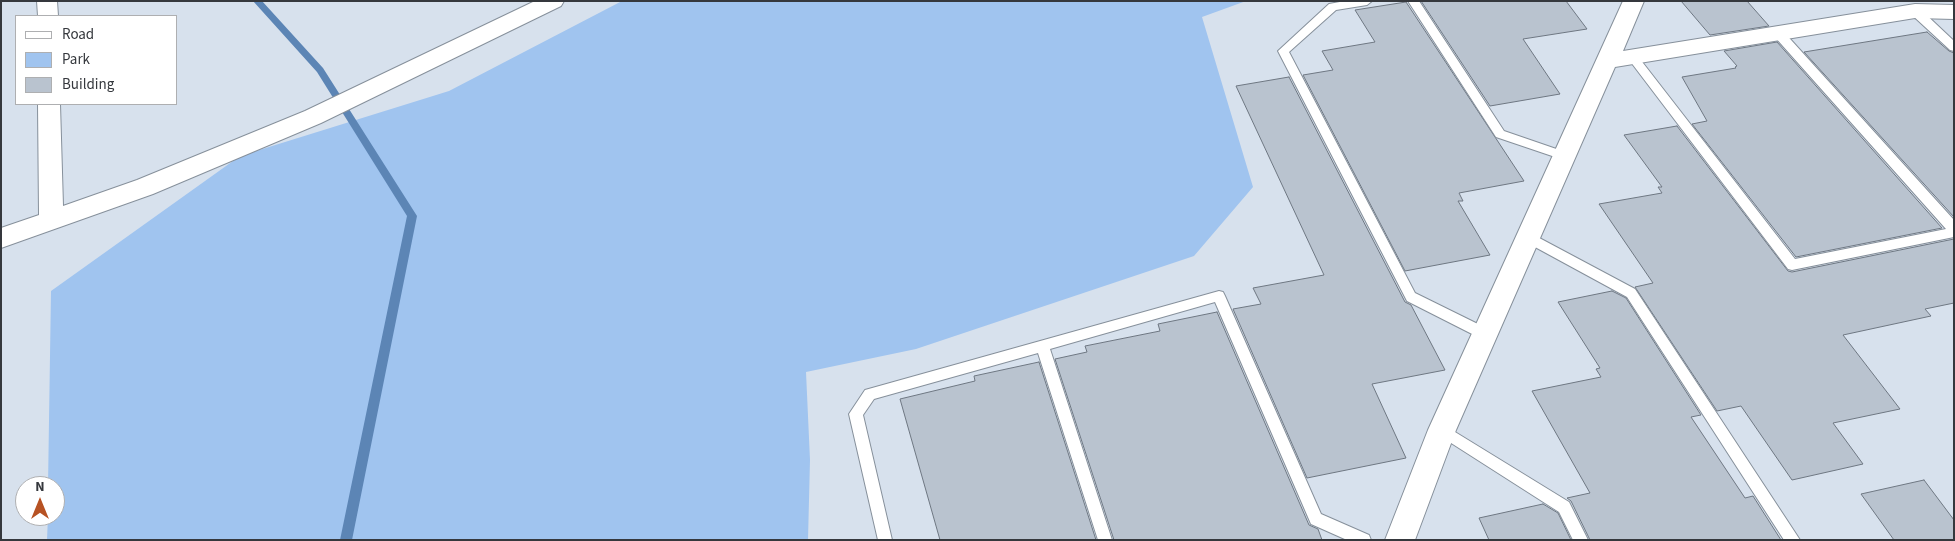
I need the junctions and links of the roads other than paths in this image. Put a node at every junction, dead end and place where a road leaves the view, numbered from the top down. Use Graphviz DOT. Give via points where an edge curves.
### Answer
graph roads {
  1 [pos="47,1"];
  2 [pos="554,1"];
  3 [pos="1367,1"];
  4 [pos="1413,1"];
  5 [pos="1634,1"];
  6 [pos="1918,8"];
  7 [pos="1954,12"];
  8 [pos="48,15"];
  9 [pos="1778,33"];
  10 [pos="1954,47"];
  11 [pos="1632,58"];
  12 [pos="1606,61"];
  13 [pos="49,105"];
  14 [pos="1564,156"];
  15 [pos="51,220"];
  16 [pos="1954,231"];
  17 [pos="1528,237"];
  18 [pos="1,238"];
  19 [pos="1485,334"];
  20 [pos="1042,346"];
  21 [pos="1442,430"];
  22 [pos="885,540"];
  23 [pos="1105,540"];
  24 [pos="1364,540"];
  25 [pos="1400,540"];
  26 [pos="1581,540"];
  27 [pos="1793,540"];
  1 -- 8 [label="street"];
  2 -- 15 [label="street" via="313,117 145,187"];
  3 -- 19 [label="lane" via="1333,7 1283,51 1411,297"];
  4 -- 14 [label="lane" via="1500,134"];
  5 -- 12 [label="street"];
  6 -- 7 [label="street"];
  6 -- 9 [label="street"];
  6 -- 10 [label="lane"];
  9 -- 11 [label="street"];
  9 -- 16 [label="lane"];
  11 -- 12 [label="street"];
  11 -- 16 [label="lane" via="1792,265"];
  12 -- 14 [label="street"];
  13 -- 15 [label="street"];
  14 -- 17 [label="street"];
  15 -- 18 [label="street"];
  17 -- 19 [label="street"];
  17 -- 27 [label="lane" via="1631,293"];
  19 -- 21 [label="street"];
  20 -- 22 [label="lane" via="870,394 856,414"];
  20 -- 23 [label="lane"];
  20 -- 24 [label="lane" via="1219,296 1316,518"];
  21 -- 25 [label="street"];
  21 -- 26 [label="lane" via="1564,508"];
}
